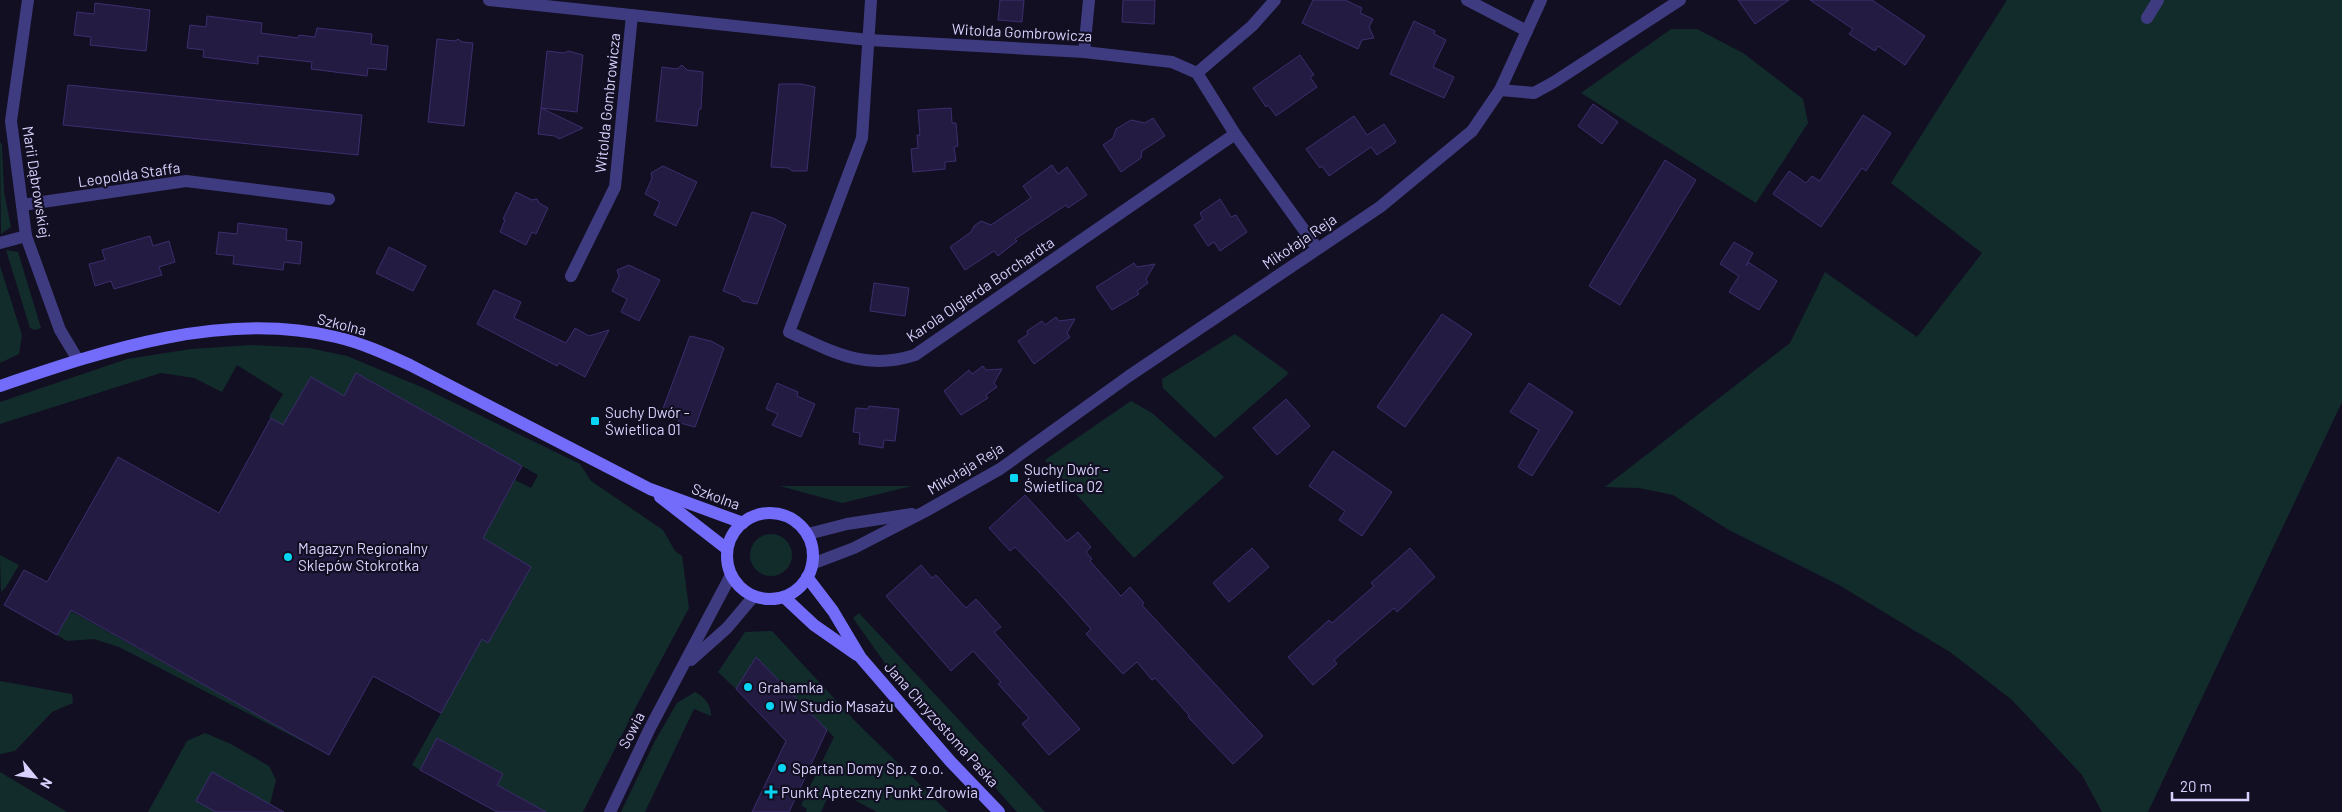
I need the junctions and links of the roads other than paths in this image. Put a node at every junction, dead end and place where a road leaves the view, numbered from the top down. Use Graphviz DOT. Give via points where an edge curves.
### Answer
graph roads {
  1 [pos="28,0"];
  2 [pos="489,0"];
  3 [pos="871,0"];
  4 [pos="1089,0"];
  5 [pos="1276,0"];
  6 [pos="1467,0"];
  7 [pos="1541,0"];
  8 [pos="1680,0"];
  9 [pos="2158,0"];
  10 [pos="632,15"];
  11 [pos="2148,18"];
  12 [pos="1527,31"];
  13 [pos="869,40"];
  14 [pos="1084,52"];
  15 [pos="1197,73"];
  16 [pos="1500,90"];
  17 [pos="6,120"];
  18 [pos="1235,134"];
  19 [pos="329,198"];
  20 [pos="22,205"];
  21 [pos="26,236"];
  22 [pos="0,243"];
  23 [pos="1317,248"];
  24 [pos="571,276"];
  25 [pos="78,360"];
  26 [pos="0,386"];
  27 [pos="650,489"];
  28 [pos="924,512"];
  29 [pos="742,523"];
  30 [pos="808,534"];
  31 [pos="727,549"];
  32 [pos="812,564"];
  33 [pos="731,575"];
  34 [pos="808,577"];
  35 [pos="754,596"];
  36 [pos="784,597"];
  37 [pos="861,658"];
  38 [pos="685,664"];
  39 [pos="610,812"];
  40 [pos="999,812"];
  1 -- 17 [label="street, Marii Dąbrowskiej"];
  2 -- 10 [label="street, Witolda Gombrowicza"];
  3 -- 13 [label="street, Karola Olgierda Borchardta"];
  4 -- 14 [label="street"];
  5 -- 15 [label="street" via="1252,26"];
  6 -- 12 [label="street"];
  7 -- 12 [label="street, Mikołaja Reja"];
  8 -- 16 [label="street" via="1534,93"];
  9 -- 11 [label="street"];
  10 -- 13 [label="street, Witolda Gombrowicza"];
  10 -- 24 [label="street, Witolda Gombrowicza" via="614,187"];
  12 -- 16 [label="street, Mikołaja Reja"];
  13 -- 14 [label="street, Witolda Gombrowicza"];
  13 -- 18 [label="street, Karola Olgierda Borchardta" via="862,138 789,332 848,358 889,362 915,355"];
  14 -- 15 [label="street, Witolda Gombrowicza" via="1172,62"];
  15 -- 18 [label="street"];
  16 -- 23 [label="street, Mikołaja Reja" via="1472,131 1380,207"];
  17 -- 20 [label="street, Marii Dąbrowskiej"];
  18 -- 23 [label="street"];
  19 -- 20 [label="street, Leopolda Staffa" via="186,181"];
  20 -- 21 [label="street, Marii Dąbrowskiej"];
  21 -- 22 [label="street"];
  21 -- 25 [label="street, Marii Dąbrowskiej" via="60,330"];
  23 -- 28 [label="street, Mikołaja Reja" via="1129,376 1000,469"];
  25 -- 26 [label="street, Szkolna"];
  25 -- 27 [label="street, Szkolna" via="152,340 245,327 336,337 410,365"];
  27 -- 29 [label="street, Szkolna"];
  27 -- 31 [label="street, Szkolna"];
  28 -- 30 [label="street, Mikołaja Reja" via="847,524"];
  28 -- 32 [label="street, Mikołaja Reja" via="854,548"];
  29 -- 30 [label="street" via="756,514 780,513 800,524"];
  29 -- 31 [label="street" via="730,538"];
  30 -- 32 [label="street"];
  31 -- 33 [label="street"];
  32 -- 34 [label="street"];
  33 -- 35 [label="street" via="738,585"];
  33 -- 38 [label="street, Sowia"];
  34 -- 36 [label="street"];
  34 -- 37 [label="street, Jana Chryzostoma Paska"];
  35 -- 36 [label="street" via="772,600"];
  35 -- 38 [label="street, Sowia" via="727,628"];
  36 -- 37 [label="street, Jana Chryzostoma Paska" via="814,625"];
  37 -- 40 [label="street, Jana Chryzostoma Paska"];
  38 -- 39 [label="street, Sowia"];
}
